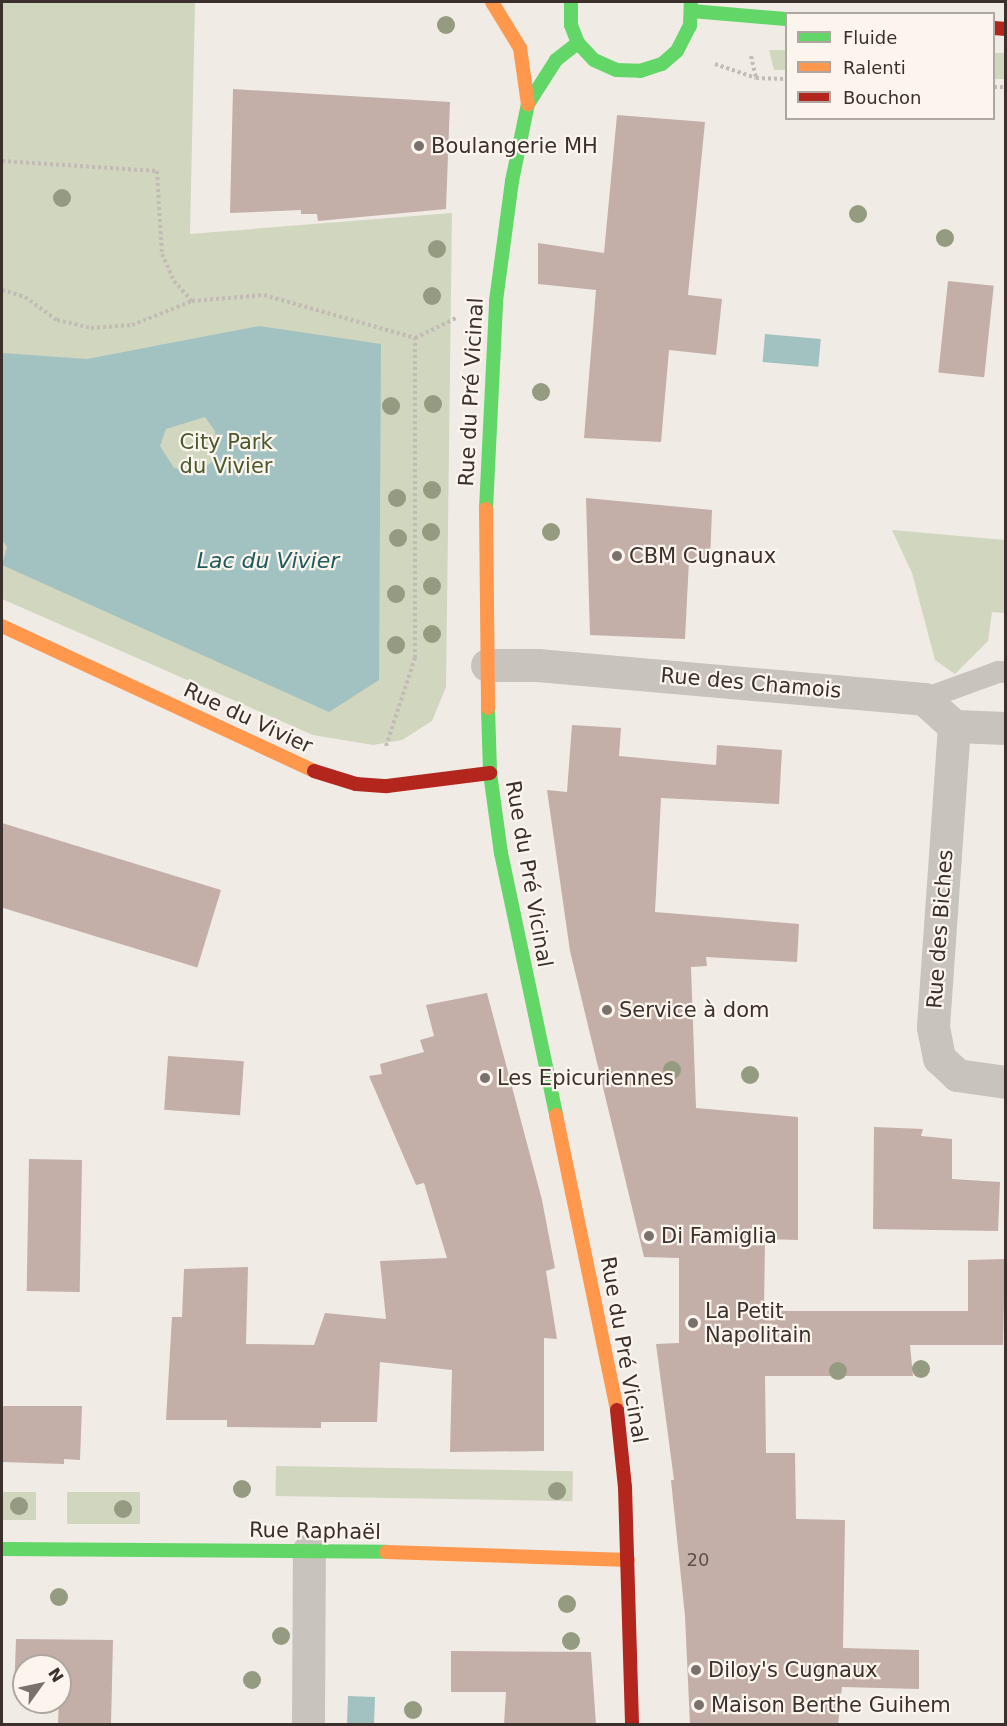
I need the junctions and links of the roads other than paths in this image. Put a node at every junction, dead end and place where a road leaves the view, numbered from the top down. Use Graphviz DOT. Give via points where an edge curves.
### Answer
graph roads {
  1 [pos="492,2"];
  2 [pos="570,2"];
  3 [pos="692,6"];
  4 [pos="785,19"];
  5 [pos="579,43"];
  6 [pos="528,104"];
  7 [pos="2,626"];
  8 [pos="487,665"];
  9 [pos="1005,672"];
  10 [pos="924,699"];
  11 [pos="954,726"];
  12 [pos="1005,728"];
  13 [pos="490,773"];
  14 [pos="1005,1082"];
  15 [pos="2,1549"];
  16 [pos="309,1550"];
  17 [pos="628,1560"];
  18 [pos="308,1725"];
  19 [pos="632,1725"];
  1 -- 6 [label="main road" via="520,48"];
  2 -- 5 [label="main road"];
  3 -- 4 [label="main road"];
  3 -- 5 [label="main road" via="690,26 677,51 662,64 640,71 616,70 594,60"];
  5 -- 6 [label="main road, Rue du Pré Vicinal" via="556,60"];
  6 -- 8 [label="main road, Rue du Pré Vicinal" via="512,181 496,301 484,550"];
  7 -- 13 [label="main road, Rue du Vivier" via="304,768 357,784 387,786"];
  8 -- 10 [label="street, Rue des Chamois" via="549,666"];
  8 -- 13 [label="main road, Rue du Pré Vicinal"];
  9 -- 10 [label="lane"];
  10 -- 11 [label="street"];
  11 -- 12 [label="street"];
  11 -- 14 [label="street, Rue des Biches" via="933,1028 939,1058 957,1075"];
  13 -- 17 [label="main road, Rue du Pré Vicinal" via="501,853 616,1402"];
  15 -- 16 [label="main road, Rue Raphaël"];
  16 -- 17 [label="main road, Rue Raphaël"];
  16 -- 18 [label="street"];
  17 -- 19 [label="main road, Rue du Pré Vicinal"];
}
